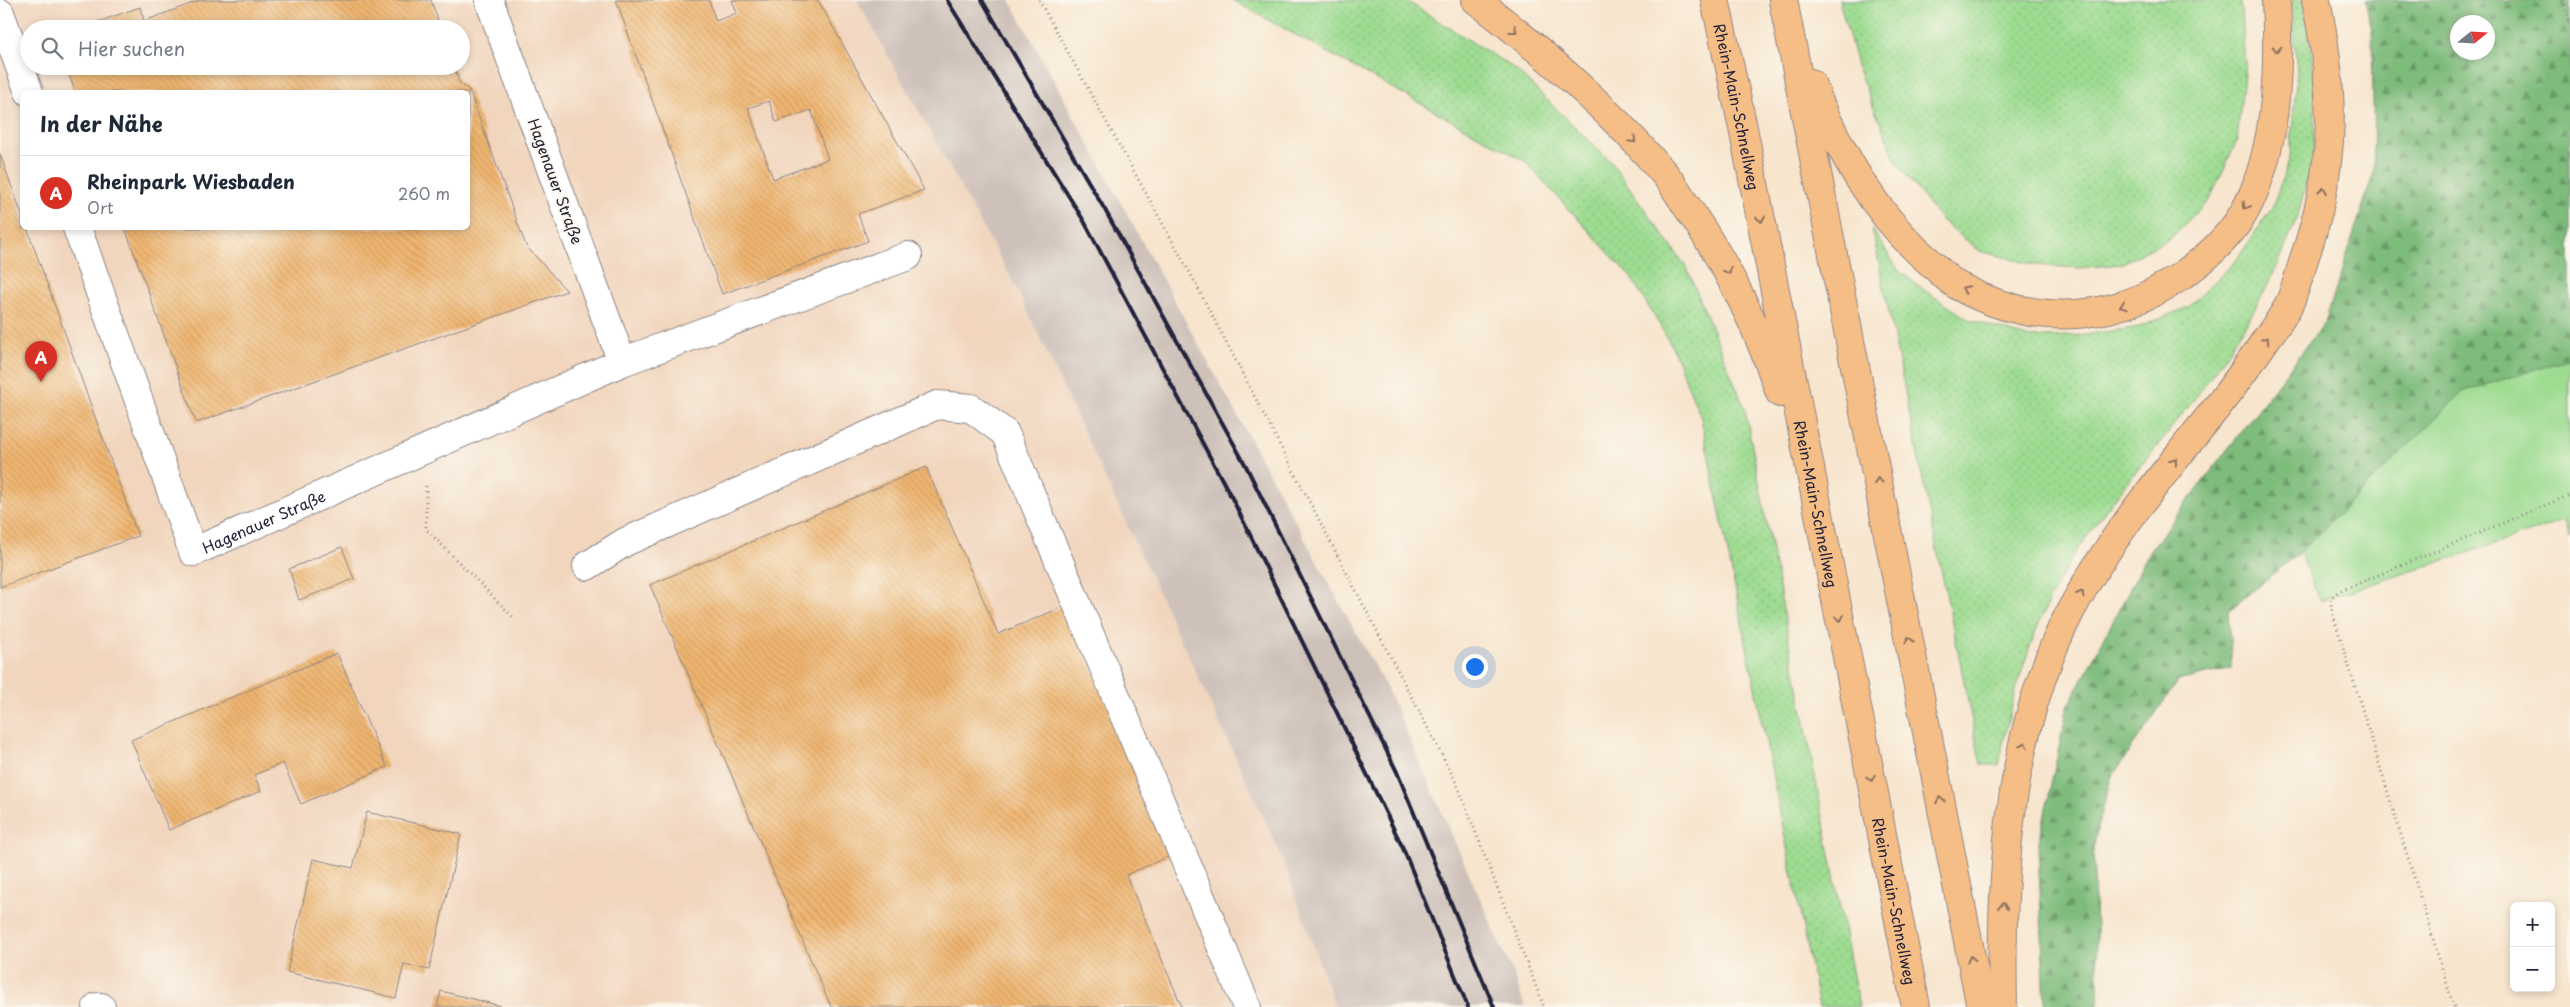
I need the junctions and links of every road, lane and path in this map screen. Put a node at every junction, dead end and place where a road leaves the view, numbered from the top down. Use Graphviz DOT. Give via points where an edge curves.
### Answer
graph roads {
  1 [pos="489,0"];
  2 [pos="1040,0"];
  3 [pos="1476,0"];
  4 [pos="1715,0"];
  5 [pos="2276,0"];
  6 [pos="2316,0"];
  7 [pos="2563,0"];
  8 [pos="0,13"];
  9 [pos="1786,13"];
  10 [pos="2570,24"];
  11 [pos="20,67"];
  12 [pos="23,75"];
  13 [pos="28,90"];
  14 [pos="78,230"];
  15 [pos="908,256"];
  16 [pos="622,362"];
  17 [pos="425,450"];
  18 [pos="2570,495"];
  19 [pos="1823,536"];
  20 [pos="587,566"];
  21 [pos="514,618"];
  22 [pos="97,1007"];
  23 [pos="101,1007"];
  24 [pos="1247,1007"];
  25 [pos="1544,1007"];
  26 [pos="1916,1007"];
  27 [pos="1981,1007"];
  28 [pos="2003,1007"];
  29 [pos="2454,1007"];
  1 -- 16 [label="lane, Hagenauer Straße"];
  2 -- 25 [label="path" via="1190,272 1456,782"];
  3 -- 19 [label="highway, one-way" via="1544,53 1604,108 1664,172 1724,262 1762,340 1790,421"];
  4 -- 19 [label="highway, Rhein-Main-Schnellweg, one-way"];
  5 -- 9 [label="highway, one-way" via="2276,69 2267,155 2253,195 2231,231 2208,255 2174,282 2142,299 2113,309 2054,314 1994,303 1958,286 1891,223 1849,164 1817,96"];
  28 -- 6 [label="highway, one-way" via="2002,929 2008,840 2030,715 2052,650 2081,594 2135,508 2239,381 2288,307 2318,220 2330,156 2331,92"];
  7 -- 10 [label="path"];
  8 -- 11 [label="lane"];
  27 -- 9 [label="highway, one-way"];
  12 -- 13 [label="lane"];
  14 -- 17 [label="lane, Hagenauer Straße" via="194,552"];
  15 -- 16 [label="lane, Hagenauer Straße"];
  16 -- 17 [label="lane, Hagenauer Straße"];
  17 -- 21 [label="path" via="426,529"];
  18 -- 29 [label="path" via="2338,592 2331,598 2331,608"];
  19 -- 26 [label="highway, Rhein-Main-Schnellweg, one-way"];
  20 -- 24 [label="lane" via="625,542 937,405 971,408 1005,433"];
  22 -- 23 [label="lane"];
}
